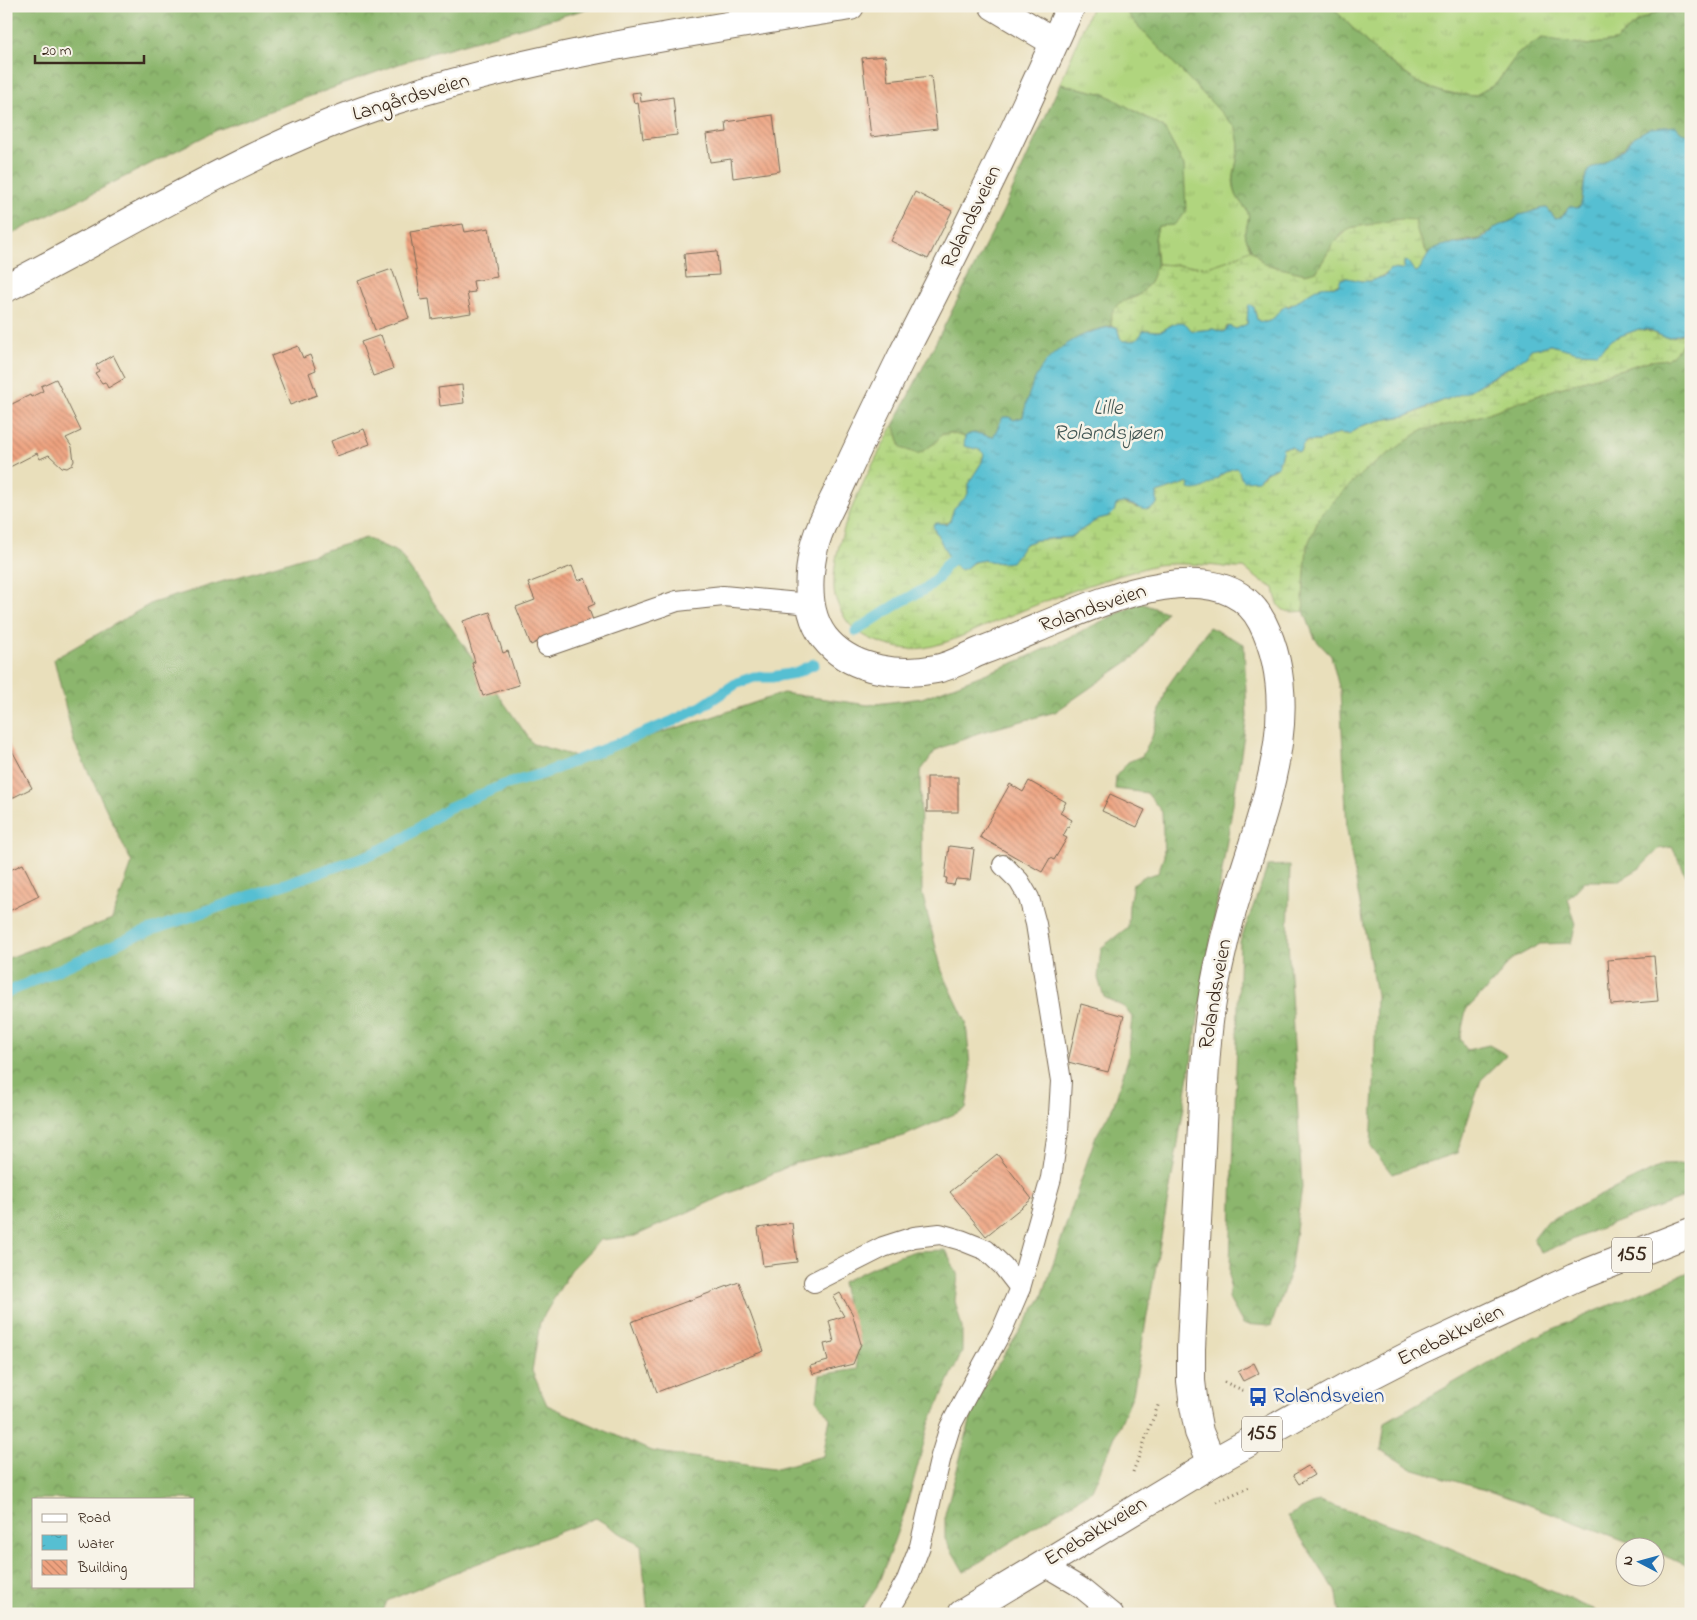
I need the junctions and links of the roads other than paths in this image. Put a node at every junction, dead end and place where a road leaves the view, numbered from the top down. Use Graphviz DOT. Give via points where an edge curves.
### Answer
graph roads {
  1 [pos="850,6"];
  2 [pos="994,6"];
  3 [pos="1071,6"];
  4 [pos="1054,42"];
  5 [pos="6,288"];
  6 [pos="810,604"];
  7 [pos="547,646"];
  8 [pos="1003,865"];
  9 [pos="1691,1232"];
  10 [pos="814,1282"];
  11 [pos="1020,1288"];
  12 [pos="1212,1463"];
  13 [pos="1043,1565"];
  14 [pos="887,1614"];
  15 [pos="962,1614"];
  16 [pos="1113,1614"];
  1 -- 5 [label="street, Langårdsveien" via="557,58 395,100 257,156"];
  2 -- 4 [label="street"];
  3 -- 4 [label="street, Rolandsveien"];
  4 -- 6 [label="street, Rolandsveien" via="988,186 871,418 818,533 809,579"];
  6 -- 7 [label="lane" via="723,596 677,601"];
  6 -- 12 [label="street, Rolandsveien" via="817,626 828,643 846,657 886,670 908,672 940,668 1103,601 1157,586 1180,584 1220,588 1253,608 1262,622 1277,664 1280,718 1277,750 1270,788 1219,964 1205,1061 1191,1381 1199,1432"];
  8 -- 11 [label="lane" via="1019,881 1029,898 1036,924 1061,1082 1051,1178"];
  9 -- 12 [label="street, Enebakkveien / 155" via="1574,1278 1420,1350 1348,1386"];
  10 -- 11 [label="lane" via="883,1247 914,1237 940,1234 986,1250"];
  11 -- 14 [label="lane" via="1002,1330 950,1428 920,1546 907,1580"];
  12 -- 13 [label="street, Enebakkveien / 155"];
  13 -- 15 [label="street, Enebakkveien / 155"];
  13 -- 16 [label="lane"];
}
